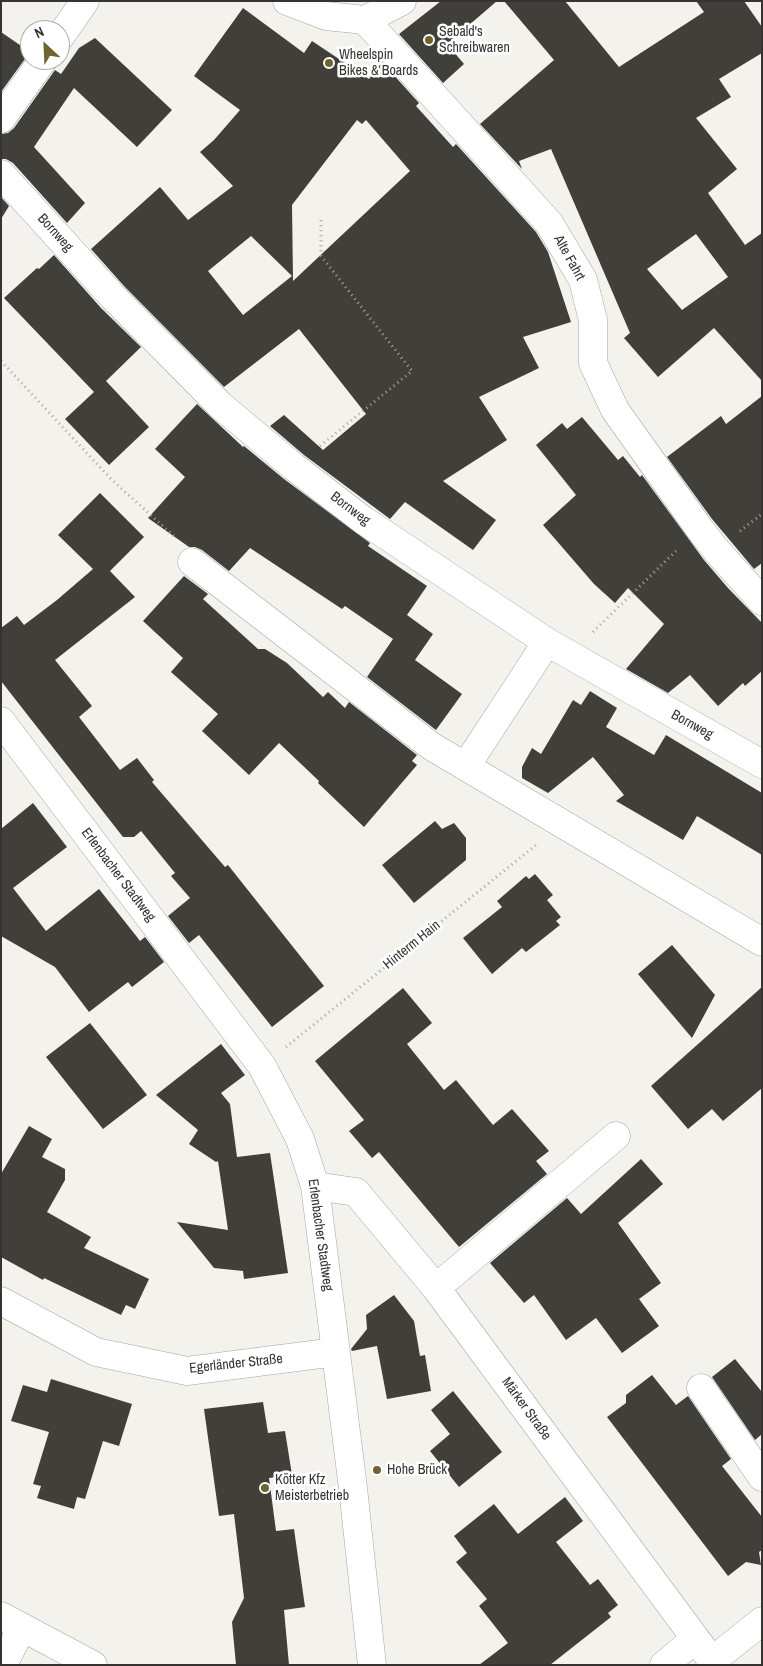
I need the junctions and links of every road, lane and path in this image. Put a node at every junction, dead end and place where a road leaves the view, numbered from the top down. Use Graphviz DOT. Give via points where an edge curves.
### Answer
graph roads {
  1 [pos="86,1"];
  2 [pos="286,1"];
  3 [pos="402,1"];
  4 [pos="365,20"];
  5 [pos="70,23"];
  6 [pos="37,70"];
  7 [pos="1,119"];
  8 [pos="1,174"];
  9 [pos="321,217"];
  10 [pos="1,361"];
  11 [pos="294,467"];
  12 [pos="699,528"];
  13 [pos="192,562"];
  14 [pos="762,601"];
  15 [pos="558,649"];
  16 [pos="1,721"];
  17 [pos="762,764"];
  18 [pos="466,766"];
  19 [pos="563,824"];
  20 [pos="762,942"];
  21 [pos="262,1066"];
  22 [pos="616,1136"];
  23 [pos="315,1186"];
  24 [pos="436,1288"];
  25 [pos="1,1301"];
  26 [pos="336,1352"];
  27 [pos="701,1388"];
  28 [pos="762,1477"];
  29 [pos="762,1621"];
  30 [pos="12,1622"];
  31 [pos="695,1639"];
  32 [pos="713,1663"];
  33 [pos="3,1665"];
  34 [pos="93,1665"];
  35 [pos="372,1665"];
  36 [pos="664,1665"];
  1 -- 5 [label="street"];
  2 -- 4 [label="street" via="326,16"];
  3 -- 4 [label="street"];
  4 -- 12 [label="street, Alte Fahrt" via="549,223 583,280 593,320 593,363 615,410"];
  6 -- 7 [label="street"];
  8 -- 11 [label="street, Bornweg" via="113,297 220,405"];
  9 -- 11 [label="path" via="322,256 412,371"];
  10 -- 13 [label="path" via="112,480 186,547"];
  11 -- 15 [label="street, Bornweg" via="363,520"];
  12 -- 14 [label="street, Alte Fahrt"];
  12 -- 15 [label="path"];
  13 -- 18 [label="street" via="431,746"];
  15 -- 17 [label="street, Bornweg"];
  15 -- 18 [label="street"];
  16 -- 21 [label="street, Erlenbacher Stadtweg"];
  18 -- 19 [label="street"];
  19 -- 20 [label="street"];
  19 -- 21 [label="path, Hinterm Hain"];
  21 -- 23 [label="street, Erlenbacher Stadtweg" via="300,1139"];
  22 -- 24 [label="street"];
  23 -- 24 [label="street, Märker Straße" via="356,1192"];
  23 -- 26 [label="street, Erlenbacher Stadtweg"];
  24 -- 31 [label="street, Märker Straße"];
  25 -- 26 [label="street, Egerländer Straße" via="96,1352 187,1371"];
  26 -- 35 [label="street, Erlenbacher Stadtweg"];
  27 -- 28 [label="street"];
  29 -- 32 [label="street"];
  30 -- 33 [label="street"];
  30 -- 34 [label="street"];
  31 -- 32 [label="street, Märker Straße"];
  31 -- 36 [label="street"];
}
